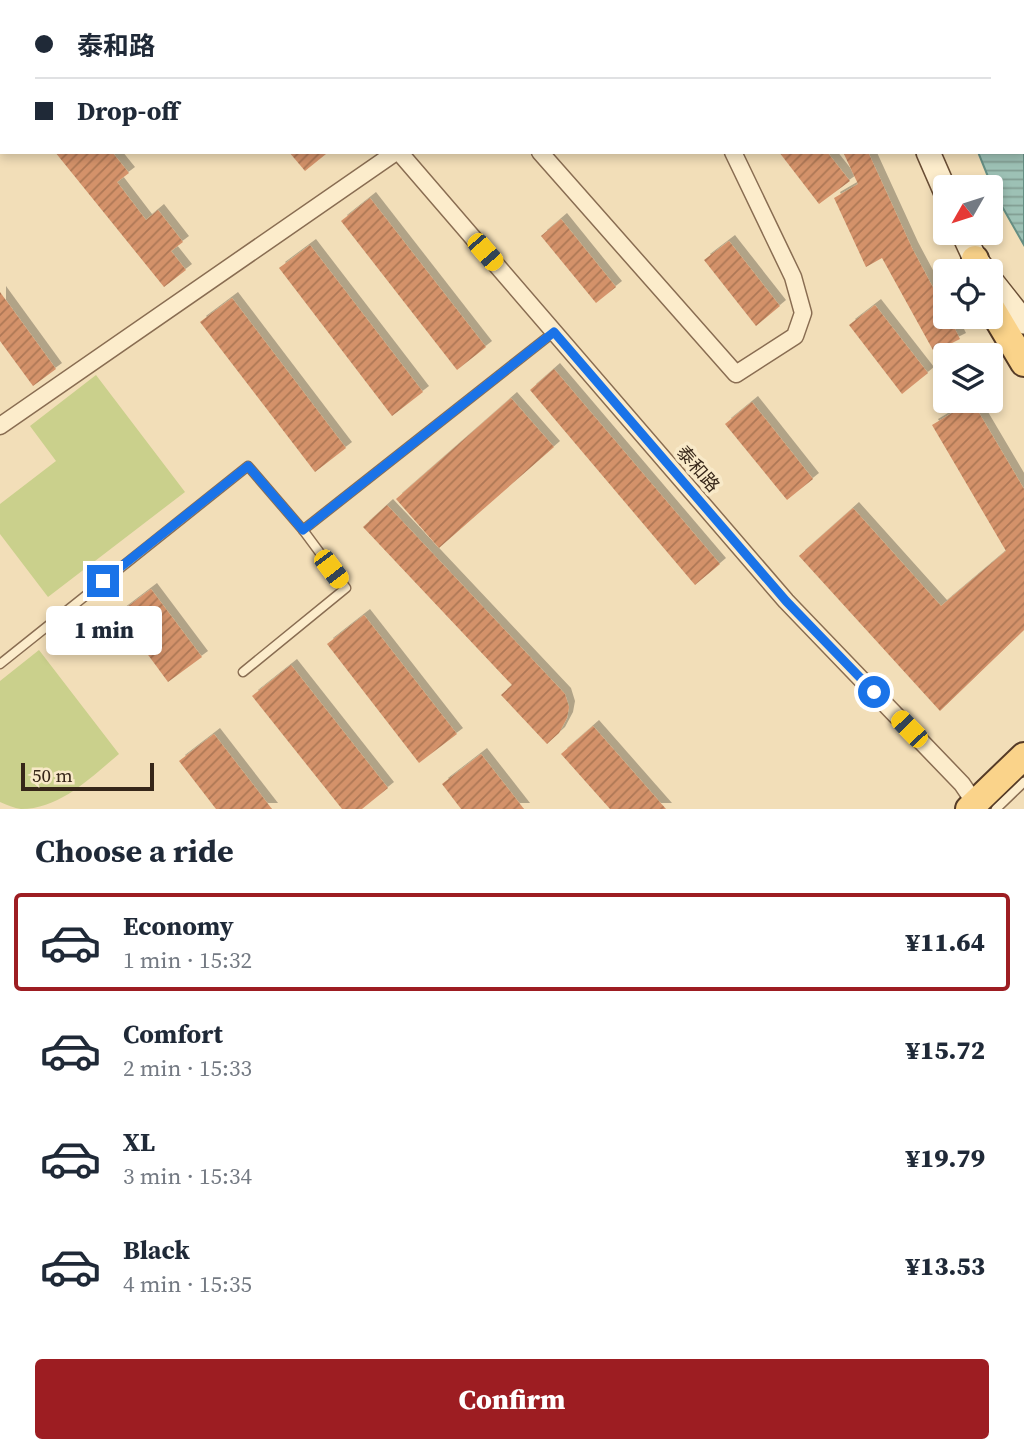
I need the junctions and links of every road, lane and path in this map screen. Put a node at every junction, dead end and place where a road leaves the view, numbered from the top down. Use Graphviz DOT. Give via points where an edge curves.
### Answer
graph roads {
  1 [pos="395,154"];
  2 [pos="400,154"];
  3 [pos="542,154"];
  4 [pos="734,154"];
  5 [pos="929,154"];
  6 [pos="938,175"];
  7 [pos="1003,296"];
  8 [pos="1024,322"];
  9 [pos="1003,328"];
  10 [pos="554,332"];
  11 [pos="1024,363"];
  12 [pos="0,426"];
  13 [pos="303,530"];
  14 [pos="0,664"];
  15 [pos="243,672"];
  16 [pos="1024,756"];
  17 [pos="1024,782"];
  18 [pos="980,807"];
  1 -- 12 [label="street"];
  2 -- 10 [label="street, 泰和路"];
  3 -- 4 [label="street" via="736,374 795,336 803,313 793,277"];
  5 -- 6 [label="main road"];
  7 -- 8 [label="main road"];
  9 -- 11 [label="main road"];
  10 -- 13 [label="lane"];
  10 -- 18 [label="street, 泰和路" via="786,601"];
  13 -- 14 [label="lane" via="248,466"];
  13 -- 15 [label="lane" via="346,588"];
  16 -- 18 [label="main road"];
  17 -- 18 [label="lane"];
}
